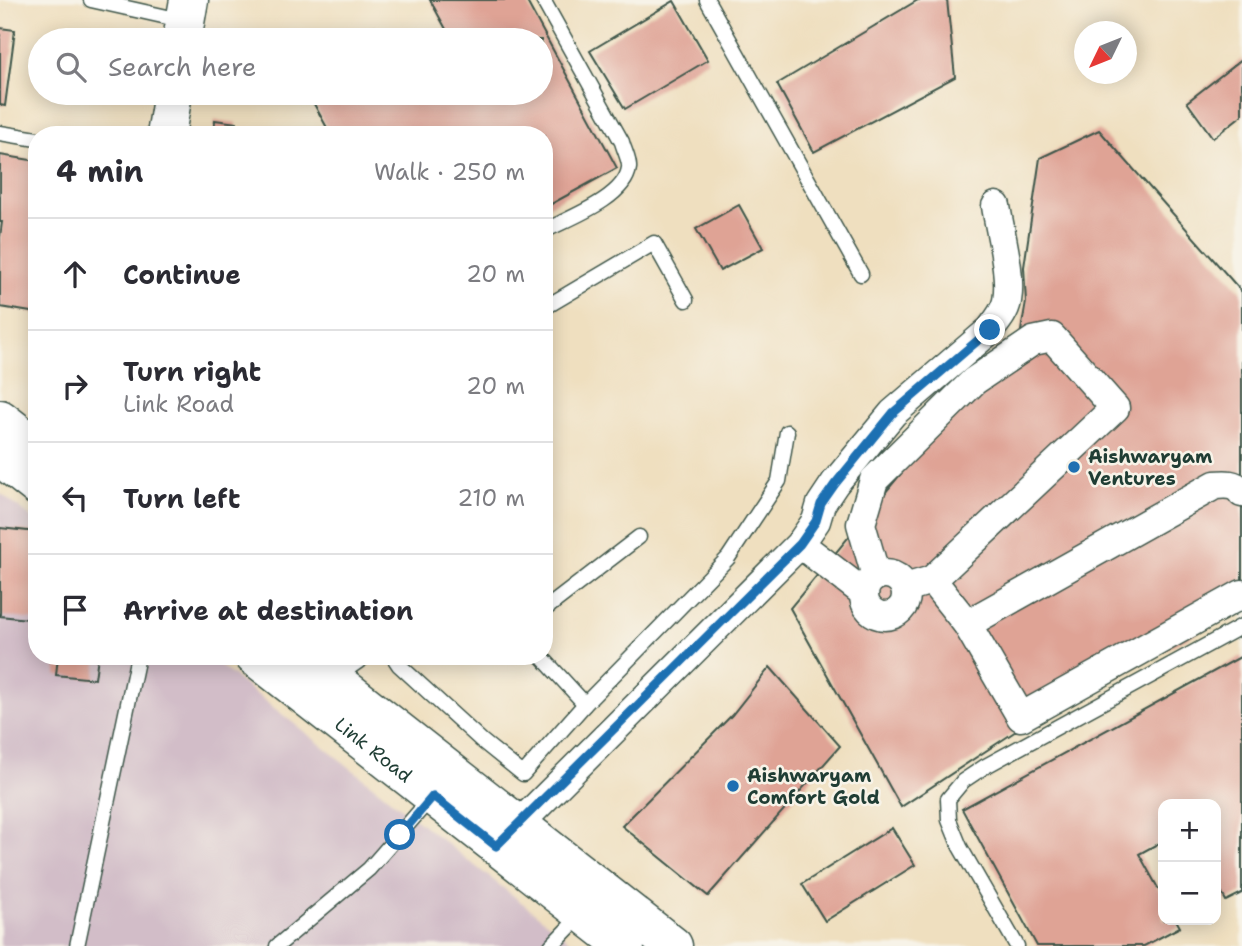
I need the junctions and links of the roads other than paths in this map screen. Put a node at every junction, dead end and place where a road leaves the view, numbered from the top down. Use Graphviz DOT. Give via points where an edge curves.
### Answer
graph roads {
  1 [pos="94,0"];
  2 [pos="543,0"];
  3 [pos="707,0"];
  4 [pos="185,20"];
  5 [pos="171,105"];
  6 [pos="168,126"];
  7 [pos="0,133"];
  8 [pos="28,138"];
  9 [pos="996,206"];
  10 [pos="553,226"];
  11 [pos="861,274"];
  12 [pos="686,300"];
  13 [pos="553,303"];
  14 [pos="0,419"];
  15 [pos="787,432"];
  16 [pos="28,441"];
  17 [pos="0,457"];
  18 [pos="28,479"];
  19 [pos="1242,493"];
  20 [pos="639,537"];
  21 [pos="800,544"];
  22 [pos="870,584"];
  23 [pos="919,584"];
  24 [pos="1242,594"];
  25 [pos="553,603"];
  26 [pos="967,624"];
  27 [pos="1242,626"];
  28 [pos="136,665"];
  29 [pos="267,665"];
  30 [pos="314,665"];
  31 [pos="353,665"];
  32 [pos="399,665"];
  33 [pos="549,665"];
  34 [pos="332,679"];
  35 [pos="584,704"];
  36 [pos="442,784"];
  37 [pos="507,835"];
  38 [pos="583,913"];
  39 [pos="77,946"];
  40 [pos="277,946"];
  41 [pos="551,946"];
  42 [pos="625,946"];
  43 [pos="673,946"];
  44 [pos="1017,946"];
  1 -- 4 [label="lane"];
  2 -- 10 [label="lane" via="622,142 630,166 624,183 608,197"];
  3 -- 11 [label="lane"];
  5 -- 6 [label="street"];
  7 -- 8 [label="lane"];
  9 -- 21 [label="street" via="1007,273 1007,301 1001,316 893,413 835,484"];
  12 -- 13 [label="lane" via="654,243"];
  14 -- 16 [label="street"];
  15 -- 35 [label="lane" via="779,481 729,558"];
  17 -- 18 [label="street"];
  19 -- 26 [label="street" via="1227,484 1215,485"];
  20 -- 25 [label="lane"];
  21 -- 22 [label="street"];
  21 -- 37 [label="street"];
  22 -- 23 [label="street" via="890,574 902,582"];
  22 -- 23 [label="street" via="867,606 884,616 902,608"];
  22 -- 23 [label="street" via="861,524 873,480 975,382 1033,341 1052,337 1115,408"];
  23 -- 26 [label="street"];
  24 -- 26 [label="street" via="1021,717"];
  27 -- 44 [label="lane" via="984,766 948,799 949,820 960,847"];
  28 -- 39 [label="lane"];
  29 -- 36 [label="street, Link Road"];
  30 -- 34 [label="street, Link Road"];
  31 -- 34 [label="lane"];
  32 -- 35 [label="lane" via="523,774"];
  33 -- 35 [label="lane"];
  34 -- 36 [label="street, Link Road"];
  36 -- 37 [label="street, Link Road"];
  36 -- 40 [label="lane" via="369,869"];
  37 -- 38 [label="street, Link Road"];
  37 -- 43 [label="street, Link Road"];
  38 -- 41 [label="lane"];
  38 -- 42 [label="street, Link Road"];
}
